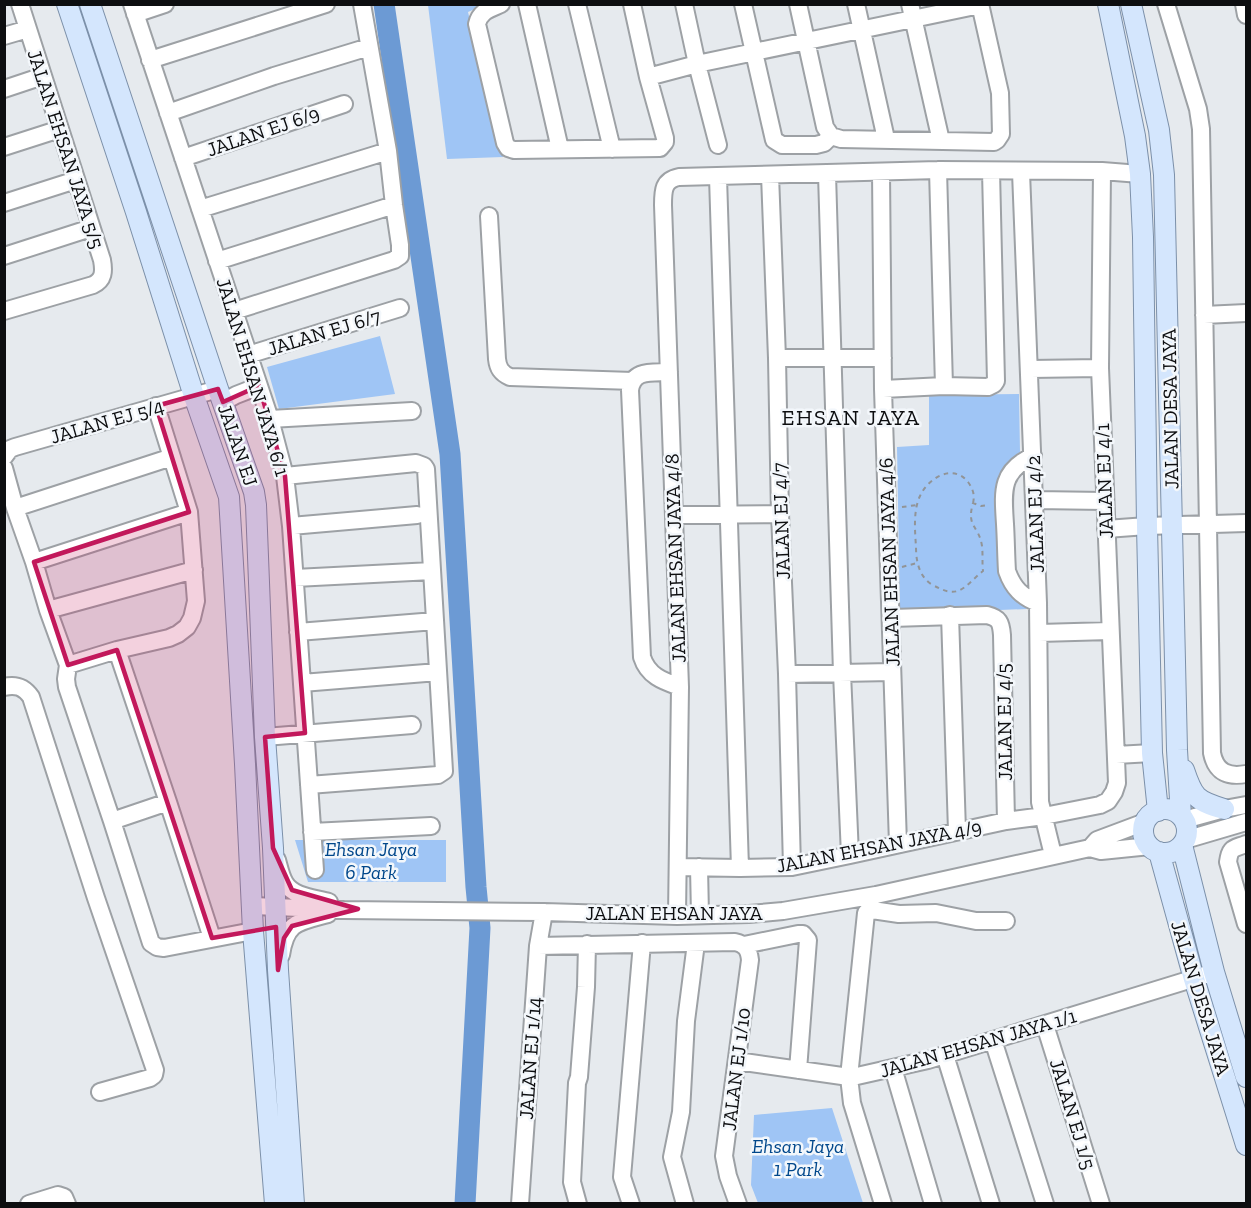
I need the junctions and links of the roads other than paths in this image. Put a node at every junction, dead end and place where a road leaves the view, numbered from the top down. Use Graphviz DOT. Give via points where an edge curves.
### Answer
graph roads {
  1 [pos="20,4"];
  2 [pos="67,4"];
  3 [pos="90,4"];
  4 [pos="165,4"];
  5 [pos="326,4"];
  6 [pos="362,4"];
  7 [pos="527,4"];
  8 [pos="577,4"];
  9 [pos="632,4"];
  10 [pos="684,4"];
  11 [pos="743,4"];
  12 [pos="798,4"];
  13 [pos="856,4"];
  14 [pos="1107,4"];
  15 [pos="1131,4"];
  16 [pos="1166,4"];
  17 [pos="1244,4"];
  18 [pos="980,5"];
  19 [pos="495,7"];
  20 [pos="134,9"];
  21 [pos="911,12"];
  22 [pos="1246,15"];
  23 [pos="28,29"];
  24 [pos="862,30"];
  25 [pos="4,36"];
  26 [pos="807,41"];
  27 [pos="369,46"];
  28 [pos="754,53"];
  29 [pos="150,60"];
  30 [pos="697,64"];
  31 [pos="43,76"];
  32 [pos="648,77"];
  33 [pos="4,90"];
  34 [pos="344,105"];
  35 [pos="168,113"];
  36 [pos="60,129"];
  37 [pos="828,131"];
  38 [pos="886,140"];
  39 [pos="941,141"];
  40 [pos="718,145"];
  41 [pos="4,147"];
  42 [pos="560,149"];
  43 [pos="612,149"];
  44 [pos="388,151"];
  45 [pos="183,158"];
  46 [pos="938,170"];
  47 [pos="991,171"];
  48 [pos="1102,171"];
  49 [pos="881,172"];
  50 [pos="1021,172"];
  51 [pos="827,174"];
  52 [pos="1140,174"];
  53 [pos="770,175"];
  54 [pos="717,177"];
  55 [pos="76,180"];
  56 [pos="4,202"];
  57 [pos="393,205"];
  58 [pos="200,209"];
  59 [pos="489,216"];
  60 [pos="92,228"];
  61 [pos="4,256"];
  62 [pos="217,261"];
  63 [pos="400,308"];
  64 [pos="4,311"];
  65 [pos="234,311"];
  66 [pos="1246,313"];
  67 [pos="1204,315"];
  68 [pos="248,355"];
  69 [pos="833,357"];
  70 [pos="777,358"];
  71 [pos="883,358"];
  72 [pos="1100,368"];
  73 [pos="1030,369"];
  74 [pos="669,372"];
  75 [pos="633,381"];
  76 [pos="259,386"];
  77 [pos="944,386"];
  78 [pos="883,389"];
  79 [pos="194,396"];
  80 [pos="221,396"];
  81 [pos="156,406"];
  82 [pos="412,411"];
  83 [pos="270,419"];
  84 [pos="1033,456"];
  85 [pos="4,457"];
  86 [pos="172,457"];
  87 [pos="4,468"];
  88 [pos="285,476"];
  89 [pos="1035,500"];
  90 [pos="1106,501"];
  91 [pos="15,508"];
  92 [pos="189,512"];
  93 [pos="780,514"];
  94 [pos="417,515"];
  95 [pos="674,515"];
  96 [pos="729,515"];
  97 [pos="1246,524"];
  98 [pos="1208,525"];
  99 [pos="291,526"];
  100 [pos="1147,526"];
  101 [pos="1172,526"];
  102 [pos="1106,529"];
  103 [pos="34,562"];
  104 [pos="194,570"];
  105 [pos="432,571"];
  106 [pos="295,578"];
  107 [pos="1038,603"];
  108 [pos="48,610"];
  109 [pos="950,615"];
  110 [pos="892,618"];
  111 [pos="435,621"];
  112 [pos="1110,631"];
  113 [pos="298,632"];
  114 [pos="1039,633"];
  115 [pos="117,650"];
  116 [pos="69,665"];
  117 [pos="438,672"];
  118 [pos="892,672"];
  119 [pos="787,674"];
  120 [pos="842,674"];
  121 [pos="302,683"];
  122 [pos="4,687"];
  123 [pos="680,687"];
  124 [pos="1151,695"];
  125 [pos="1176,697"];
  126 [pos="412,724"];
  127 [pos="305,733"];
  128 [pos="265,737"];
  129 [pos="1177,750"];
  130 [pos="1152,753"];
  131 [pos="1116,755"];
  132 [pos="1246,774"];
  133 [pos="309,785"];
  134 [pos="1114,792"];
  135 [pos="168,802"];
  136 [pos="1246,805"];
  137 [pos="1224,809"];
  138 [pos="1044,816"];
  139 [pos="1152,816"];
  140 [pos="1182,818"];
  141 [pos="112,821"];
  142 [pos="1006,821"];
  143 [pos="1246,822"];
  144 [pos="431,826"];
  145 [pos="957,831"];
  146 [pos="312,832"];
  147 [pos="1183,842"];
  148 [pos="898,844"];
  149 [pos="1239,847"];
  150 [pos="273,848"];
  151 [pos="1090,848"];
  152 [pos="1154,849"];
  153 [pos="850,855"];
  154 [pos="1053,855"];
  155 [pos="678,867"];
  156 [pos="699,867"];
  157 [pos="792,867"];
  158 [pos="740,868"];
  159 [pos="315,870"];
  160 [pos="252,906"];
  161 [pos="275,907"];
  162 [pos="351,909"];
  163 [pos="544,912"];
  164 [pos="700,915"];
  165 [pos="677,916"];
  166 [pos="1006,921"];
  167 [pos="1246,924"];
  168 [pos="253,931"];
  169 [pos="212,938"];
  170 [pos="642,943"];
  171 [pos="696,943"];
  172 [pos="739,943"];
  173 [pos="587,944"];
  174 [pos="538,946"];
  175 [pos="278,970"];
  176 [pos="1214,972"];
  177 [pos="1194,979"];
  178 [pos="1045,1025"];
  179 [pos="993,1040"];
  180 [pos="945,1055"];
  181 [pos="737,1061"];
  182 [pos="892,1068"];
  183 [pos="798,1070"];
  184 [pos="849,1077"];
  185 [pos="1246,1077"];
  186 [pos="100,1092"];
  187 [pos="1246,1144"];
  188 [pos="29,1203"];
  189 [pos="67,1203"];
  190 [pos="275,1203"];
  191 [pos="294,1203"];
  192 [pos="520,1203"];
  193 [pos="578,1203"];
  194 [pos="631,1203"];
  195 [pos="685,1203"];
  196 [pos="738,1203"];
  197 [pos="883,1203"];
  198 [pos="933,1203"];
  199 [pos="991,1203"];
  200 [pos="1045,1203"];
  201 [pos="1101,1203"];
  1 -- 23 [label="street, JALAN EHSAN JAYA 5/5"];
  2 -- 79 [label="main road, JALAN EJ"];
  3 -- 80 [label="main road, JALAN EJ"];
  4 -- 20 [label="street"];
  5 -- 29 [label="street"];
  6 -- 27 [label="street"];
  7 -- 42 [label="street"];
  8 -- 43 [label="street"];
  9 -- 32 [label="street"];
  10 -- 30 [label="street"];
  11 -- 28 [label="street"];
  12 -- 26 [label="street"];
  13 -- 24 [label="street"];
  14 -- 52 [label="main road, JALAN DESA JAYA"];
  15 -- 101 [label="main road, JALAN DESA JAYA" via="1159,130 1164,175"];
  16 -- 67 [label="street" via="1200,119"];
  17 -- 22 [label="street"];
  18 -- 21 [label="street"];
  18 -- 39 [label="street" via="1000,88 1000,137 994,142"];
  19 -- 42 [label="street" via="478,19 478,29 505,143 514,150"];
  20 -- 29 [label="street, JALAN EHSAN JAYA 6/1"];
  21 -- 24 [label="street"];
  21 -- 39 [label="street"];
  23 -- 25 [label="street"];
  23 -- 31 [label="street, JALAN EHSAN JAYA 5/5"];
  24 -- 26 [label="street"];
  24 -- 38 [label="street"];
  26 -- 28 [label="street"];
  26 -- 37 [label="street"];
  27 -- 35 [label="street"];
  27 -- 44 [label="street"];
  28 -- 30 [label="street"];
  28 -- 37 [label="street" via="774,140 782,145 816,145 824,143"];
  29 -- 35 [label="street, JALAN EHSAN JAYA 6/1"];
  30 -- 32 [label="street"];
  30 -- 40 [label="street"];
  31 -- 33 [label="street"];
  31 -- 36 [label="street, JALAN EHSAN JAYA 5/5"];
  32 -- 43 [label="street" via="665,138 663,146"];
  34 -- 45 [label="street, JALAN EJ 6/9"];
  35 -- 45 [label="street, JALAN EHSAN JAYA 6/1"];
  36 -- 41 [label="street"];
  36 -- 55 [label="street, JALAN EHSAN JAYA 5/5"];
  37 -- 38 [label="street" via="841,140"];
  38 -- 39 [label="street"];
  42 -- 43 [label="street"];
  44 -- 57 [label="street"];
  44 -- 58 [label="street"];
  45 -- 58 [label="street, JALAN EHSAN JAYA 6/1"];
  46 -- 47 [label="street"];
  46 -- 49 [label="street"];
  46 -- 77 [label="street"];
  47 -- 50 [label="street"];
  47 -- 77 [label="street" via="996,381 988,387"];
  48 -- 50 [label="street"];
  48 -- 52 [label="street"];
  48 -- 72 [label="street, JALAN EJ 4/1"];
  49 -- 51 [label="street"];
  49 -- 71 [label="street, JALAN EHSAN JAYA 4/6"];
  50 -- 73 [label="street, JALAN EJ 4/2"];
  51 -- 53 [label="street"];
  51 -- 69 [label="street"];
  52 -- 100 [label="main road, JALAN DESA JAYA"];
  53 -- 54 [label="street"];
  53 -- 70 [label="street, JALAN EJ 4/7"];
  54 -- 74 [label="street, JALAN EHSAN JAYA 4/8" via="674,178 663,188"];
  54 -- 96 [label="street"];
  55 -- 56 [label="street"];
  55 -- 60 [label="street, JALAN EHSAN JAYA 5/5"];
  57 -- 62 [label="street"];
  57 -- 65 [label="street" via="401,252 398,258"];
  58 -- 62 [label="street, JALAN EHSAN JAYA 6/1"];
  59 -- 75 [label="street" via="499,370 510,377"];
  60 -- 61 [label="street"];
  60 -- 64 [label="street, JALAN EHSAN JAYA 5/5" via="104,270 97,283"];
  62 -- 65 [label="street, JALAN EHSAN JAYA 6/1"];
  63 -- 68 [label="street, JALAN EJ 6/7"];
  65 -- 68 [label="street, JALAN EHSAN JAYA 6/1"];
  66 -- 67 [label="street"];
  67 -- 98 [label="street"];
  68 -- 76 [label="street, JALAN EHSAN JAYA 6/1"];
  69 -- 70 [label="street"];
  69 -- 71 [label="street"];
  69 -- 120 [label="street"];
  70 -- 93 [label="street, JALAN EJ 4/7"];
  71 -- 78 [label="street, JALAN EHSAN JAYA 4/6"];
  72 -- 73 [label="street"];
  72 -- 90 [label="street, JALAN EJ 4/1"];
  73 -- 84 [label="street, JALAN EJ 4/2"];
  74 -- 75 [label="street" via="646,373"];
  74 -- 95 [label="street, JALAN EHSAN JAYA 4/8"];
  75 -- 123 [label="street" via="630,390 642,657 654,675"];
  76 -- 80 [label="street, JALAN EJ 5/4"];
  76 -- 83 [label="street, JALAN EHSAN JAYA 6/1"];
  77 -- 78 [label="street"];
  78 -- 110 [label="street, JALAN EHSAN JAYA 4/6"];
  79 -- 80 [label="street, JALAN EJ 5/4"];
  79 -- 81 [label="street, JALAN EJ 5/4"];
  79 -- 160 [label="main road, JALAN EJ" via="229,497"];
  80 -- 128 [label="main road, JALAN EJ" via="256,506"];
  81 -- 85 [label="street, JALAN EJ 5/4" via="10,449"];
  81 -- 86 [label="street"];
  82 -- 83 [label="street"];
  83 -- 88 [label="street, JALAN EHSAN JAYA 6/1"];
  84 -- 89 [label="street, JALAN EJ 4/2"];
  84 -- 107 [label="street" via="1010,473 1004,488 1004,504 1010,579 1018,592"];
  86 -- 91 [label="street"];
  86 -- 92 [label="street"];
  87 -- 91 [label="street"];
  88 -- 99 [label="street, JALAN EHSAN JAYA 6/1"];
  88 -- 105 [label="street" via="416,463 424,466"];
  89 -- 90 [label="street"];
  89 -- 107 [label="street, JALAN EJ 4/2"];
  90 -- 102 [label="street, JALAN EJ 4/1"];
  91 -- 103 [label="street"];
  92 -- 103 [label="street"];
  92 -- 104 [label="street"];
  93 -- 96 [label="street"];
  93 -- 119 [label="street, JALAN EJ 4/7"];
  94 -- 99 [label="street"];
  95 -- 96 [label="street"];
  95 -- 123 [label="street, JALAN EHSAN JAYA 4/8"];
  96 -- 158 [label="street"];
  97 -- 98 [label="street"];
  98 -- 101 [label="street"];
  98 -- 132 [label="street" via="1212,753 1215,764 1224,772"];
  99 -- 106 [label="street, JALAN EHSAN JAYA 6/1"];
  100 -- 101 [label="street"];
  100 -- 102 [label="street"];
  100 -- 124 [label="main road, JALAN DESA JAYA"];
  101 -- 125 [label="main road, JALAN DESA JAYA"];
  102 -- 112 [label="street, JALAN EJ 4/1"];
  103 -- 108 [label="street"];
  104 -- 108 [label="street"];
  104 -- 115 [label="street" via="196,601 187,627 169,638"];
  105 -- 106 [label="street"];
  105 -- 111 [label="street"];
  106 -- 113 [label="street, JALAN EHSAN JAYA 6/1"];
  107 -- 114 [label="street, JALAN EJ 4/2"];
  108 -- 116 [label="street"];
  109 -- 110 [label="street"];
  109 -- 142 [label="street, JALAN EJ 4/5" via="987,615 1000,623"];
  109 -- 145 [label="street"];
  110 -- 118 [label="street, JALAN EHSAN JAYA 4/6"];
  111 -- 113 [label="street"];
  111 -- 117 [label="street"];
  112 -- 114 [label="street"];
  112 -- 131 [label="street, JALAN EJ 4/1"];
  113 -- 121 [label="street, JALAN EHSAN JAYA 6/1"];
  114 -- 138 [label="street, JALAN EJ 4/2"];
  115 -- 116 [label="street"];
  115 -- 135 [label="street"];
  116 -- 141 [label="street" via="66,687"];
  117 -- 121 [label="street"];
  117 -- 133 [label="street" via="442,773"];
  118 -- 120 [label="street"];
  118 -- 148 [label="street, JALAN EHSAN JAYA 4/6"];
  119 -- 120 [label="street"];
  119 -- 157 [label="street, JALAN EJ 4/7"];
  120 -- 153 [label="street"];
  121 -- 127 [label="street, JALAN EHSAN JAYA 6/1"];
  122 -- 186 [label="street" via="18,686 31,697 155,1070 150,1078"];
  123 -- 155 [label="street, JALAN EHSAN JAYA 4/8"];
  124 -- 125 [label="main road"];
  124 -- 130 [label="main road, JALAN DESA JAYA"];
  125 -- 129 [label="main road, JALAN DESA JAYA"];
  126 -- 127 [label="street"];
  127 -- 128 [label="street"];
  127 -- 133 [label="street, JALAN EHSAN JAYA 6/1"];
  128 -- 150 [label="main road, JALAN EJ"];
  129 -- 137 [label="main road" via="1196,796 1203,803"];
  129 -- 140 [label="main road, JALAN DESA JAYA"];
  130 -- 131 [label="street"];
  130 -- 139 [label="main road, JALAN DESA JAYA"];
  131 -- 134 [label="street, JALAN EJ 4/1"];
  133 -- 146 [label="street, JALAN EHSAN JAYA 6/1"];
  134 -- 138 [label="street, JALAN EHSAN JAYA 4/9" via="1100,805"];
  135 -- 141 [label="street"];
  135 -- 169 [label="street"];
  136 -- 137 [label="street"];
  137 -- 140 [label="street"];
  138 -- 142 [label="street, JALAN EHSAN JAYA 4/9"];
  138 -- 154 [label="street, JALAN EJ 4/2"];
  139 -- 140 [label="main road" via="1168,810"];
  139 -- 151 [label="street, JALAN EHSAN JAYA" via="1097,840"];
  139 -- 152 [label="main road" via="1143,828"];
  140 -- 147 [label="main road" via="1187,833"];
  141 -- 169 [label="street" via="153,945 164,948"];
  142 -- 145 [label="street, JALAN EHSAN JAYA 4/9"];
  143 -- 147 [label="street"];
  144 -- 146 [label="street"];
  145 -- 148 [label="street, JALAN EHSAN JAYA 4/9"];
  146 -- 159 [label="street, JALAN EHSAN JAYA 6/1"];
  147 -- 152 [label="main road" via="1169,853"];
  147 -- 176 [label="main road, JALAN DESA JAYA"];
  148 -- 153 [label="street, JALAN EHSAN JAYA 4/9"];
  149 -- 167 [label="street" via="1229,852 1228,862"];
  150 -- 161 [label="main road, JALAN EJ"];
  150 -- 162 [label="street" via="285,883 292,890"];
  151 -- 152 [label="street, JALAN EHSAN JAYA"];
  151 -- 154 [label="street, JALAN EHSAN JAYA"];
  152 -- 177 [label="main road, JALAN DESA JAYA"];
  153 -- 157 [label="street, JALAN EHSAN JAYA 4/9"];
  154 -- 164 [label="street, JALAN EHSAN JAYA" via="835,903 783,911"];
  155 -- 156 [label="street, JALAN EHSAN JAYA 4/9"];
  155 -- 165 [label="street, JALAN EHSAN JAYA 4/8"];
  156 -- 158 [label="street, JALAN EHSAN JAYA 4/9"];
  156 -- 164 [label="street"];
  157 -- 158 [label="street, JALAN EHSAN JAYA 4/9"];
  160 -- 161 [label="street, JALAN EHSAN JAYA"];
  160 -- 168 [label="main road, JALAN EJ"];
  161 -- 162 [label="street, JALAN EHSAN JAYA"];
  161 -- 175 [label="main road, JALAN EJ"];
  162 -- 163 [label="street, JALAN EHSAN JAYA"];
  162 -- 175 [label="street" via="292,926 284,938"];
  163 -- 165 [label="street, JALAN EHSAN JAYA"];
  163 -- 174 [label="street, JALAN EJ 1/14"];
  164 -- 165 [label="street, JALAN EHSAN JAYA"];
  166 -- 184 [label="street" via="869,910 864,916"];
  168 -- 169 [label="street"];
  168 -- 190 [label="main road, JALAN EJ"];
  170 -- 171 [label="street"];
  170 -- 173 [label="street"];
  170 -- 194 [label="street" via="622,1177"];
  171 -- 172 [label="street"];
  171 -- 195 [label="street" via="686,1021 681,1112 672,1157"];
  172 -- 181 [label="street, JALAN EJ 1/10" via="748,950 750,960"];
  172 -- 183 [label="street" via="798,934 808,940"];
  173 -- 174 [label="street"];
  173 -- 193 [label="street" via="572,1182"];
  174 -- 192 [label="street, JALAN EJ 1/14"];
  175 -- 191 [label="main road, JALAN EJ"];
  176 -- 177 [label="street, JALAN EHSAN JAYA 1/1"];
  176 -- 185 [label="main road, JALAN DESA JAYA"];
  177 -- 178 [label="street, JALAN EHSAN JAYA 1/1"];
  177 -- 187 [label="main road, JALAN DESA JAYA"];
  178 -- 179 [label="street, JALAN EHSAN JAYA 1/1"];
  178 -- 201 [label="street, JALAN EJ 1/5"];
  179 -- 180 [label="street, JALAN EHSAN JAYA 1/1"];
  179 -- 200 [label="street"];
  180 -- 182 [label="street, JALAN EHSAN JAYA 1/1"];
  180 -- 199 [label="street"];
  181 -- 183 [label="street, JALAN EHSAN JAYA 1/1"];
  181 -- 196 [label="street, JALAN EJ 1/10" via="724,1156"];
  182 -- 184 [label="street, JALAN EHSAN JAYA 1/1"];
  182 -- 198 [label="street"];
  183 -- 184 [label="street, JALAN EHSAN JAYA 1/1"];
  184 -- 197 [label="street" via="852,1103"];
  188 -- 189 [label="street" via="58,1195"];
}
